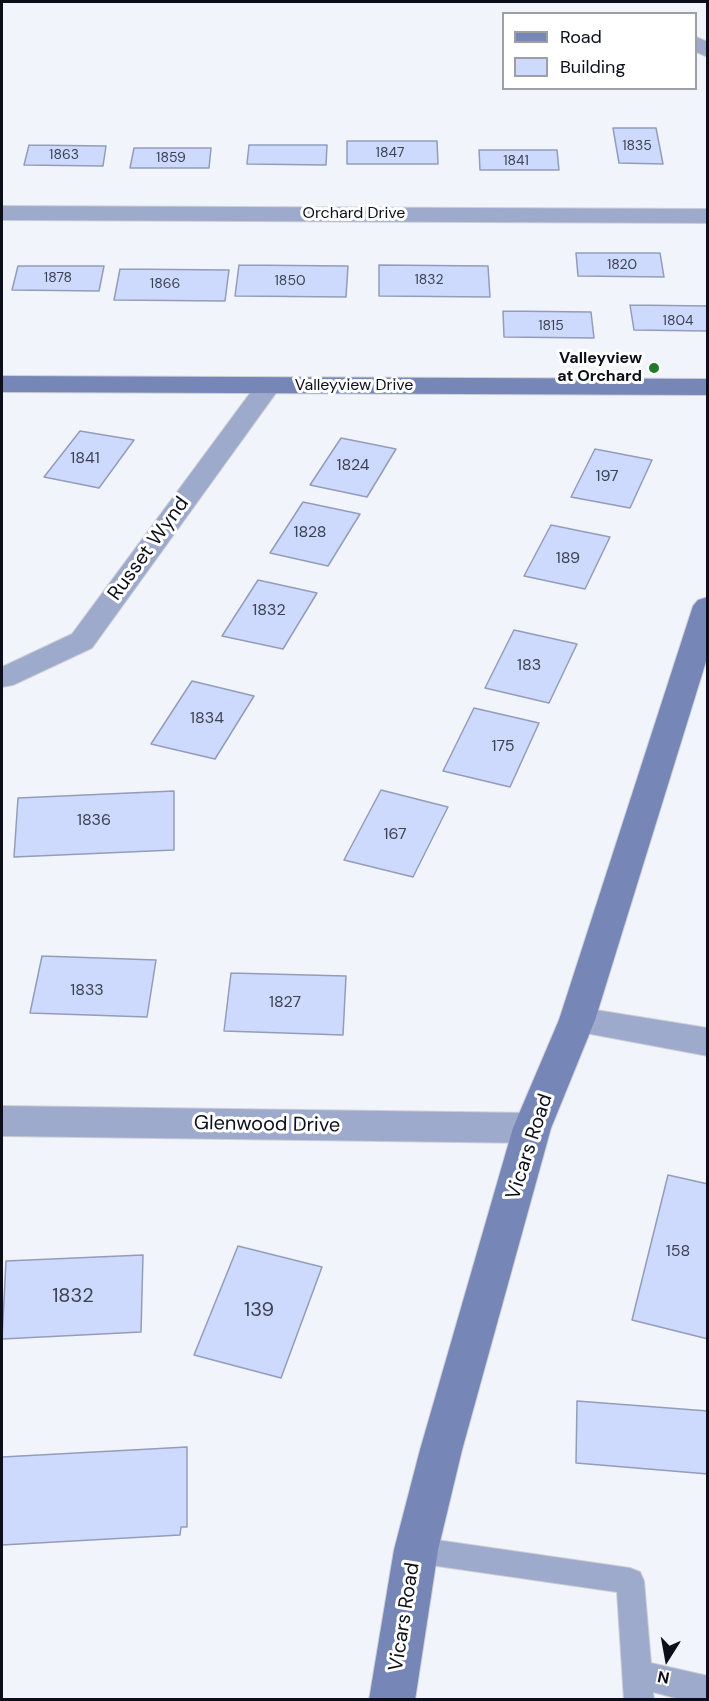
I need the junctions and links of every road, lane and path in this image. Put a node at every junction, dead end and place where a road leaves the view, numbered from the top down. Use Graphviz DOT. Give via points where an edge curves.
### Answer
graph roads {
  1 [pos="2,213"];
  2 [pos="708,216"];
  3 [pos="2,384"];
  4 [pos="268,386"];
  5 [pos="708,387"];
  6 [pos="708,606"];
  7 [pos="2,678"];
  8 [pos="577,1020"];
  9 [pos="708,1042"];
  10 [pos="2,1121"];
  11 [pos="532,1128"];
  12 [pos="416,1550"];
  13 [pos="638,1687"];
  14 [pos="708,1691"];
  15 [pos="392,1700"];
  1 -- 2 [label="street, Orchard Drive"];
  3 -- 4 [label="street, Valleyview Drive"];
  4 -- 5 [label="street, Valleyview Drive"];
  4 -- 7 [label="street, Russet Wynd" via="82,641"];
  6 -- 8 [label="street, Vicars Road"];
  8 -- 9 [label="street"];
  8 -- 11 [label="street, Vicars Road"];
  10 -- 11 [label="street, Glenwood Drive"];
  11 -- 12 [label="street, Vicars Road"];
  12 -- 13 [label="lane" via="630,1581"];
  12 -- 15 [label="street, Vicars Road"];
  13 -- 14 [label="lane"];
}
